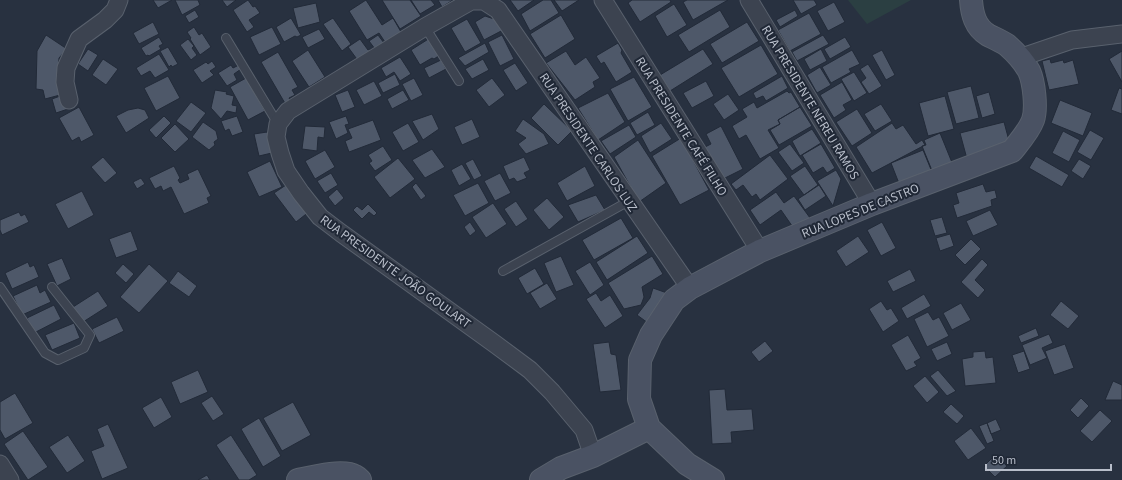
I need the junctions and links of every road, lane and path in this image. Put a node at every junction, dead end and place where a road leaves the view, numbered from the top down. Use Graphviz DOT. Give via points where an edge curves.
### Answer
graph roads {
  1 [pos="119,0"];
  2 [pos="603,0"];
  3 [pos="749,0"];
  4 [pos="971,0"];
  5 [pos="484,1"];
  6 [pos="425,27"];
  7 [pos="1122,34"];
  8 [pos="226,38"];
  9 [pos="1019,58"];
  10 [pos="459,81"];
  11 [pos="69,100"];
  12 [pos="278,124"];
  13 [pos="629,201"];
  14 [pos="872,204"];
  15 [pos="760,251"];
  16 [pos="503,271"];
  17 [pos="0,287"];
  18 [pos="52,287"];
  19 [pos="690,288"];
  20 [pos="649,428"];
  21 [pos="593,456"];
  22 [pos="0,464"];
  23 [pos="10,480"];
  24 [pos="298,480"];
  25 [pos="360,480"];
  26 [pos="541,480"];
  27 [pos="713,480"];
  1 -- 11 [label="street" via="115,10 79,39 66,68 65,82"];
  2 -- 15 [label="street, RUA PRESIDENTE CAFÉ FILHO"];
  3 -- 14 [label="street, RUA PRESIDENTE NEREU RAMOS"];
  4 -- 9 [label="street, RUA LOPES DE CASTRO" via="972,13 981,30 1006,44"];
  5 -- 6 [label="street" via="471,1"];
  5 -- 13 [label="street, RUA PRESIDENTE CARLOS LUZ" via="498,10"];
  6 -- 10 [label="lane"];
  6 -- 12 [label="street" via="288,111"];
  7 -- 9 [label="street" via="1072,40"];
  8 -- 12 [label="lane"];
  9 -- 14 [label="street, RUA LOPES DE CASTRO" via="1029,72 1035,97 1033,119 1012,150"];
  12 -- 21 [label="street, RUA PRESIDENTE JOÃO GOULART" via="276,137 286,171 320,217 530,370 584,430"];
  13 -- 16 [label="lane"];
  13 -- 19 [label="street, RUA PRESIDENTE CARLOS LUZ"];
  14 -- 15 [label="street, RUA LOPES DE CASTRO"];
  15 -- 19 [label="street, RUA LOPES DE CASTRO"];
  17 -- 18 [label="lane" via="45,352 58,360 84,348 90,335"];
  19 -- 20 [label="street, RUA LOPES DE CASTRO" via="674,300 664,314 650,335 640,360 639,399"];
  20 -- 21 [label="street"];
  20 -- 27 [label="street" via="687,464"];
  21 -- 26 [label="street" via="561,468"];
  22 -- 23 [label="street"];
  24 -- 25 [label="street" via="346,473 355,475"];
}
